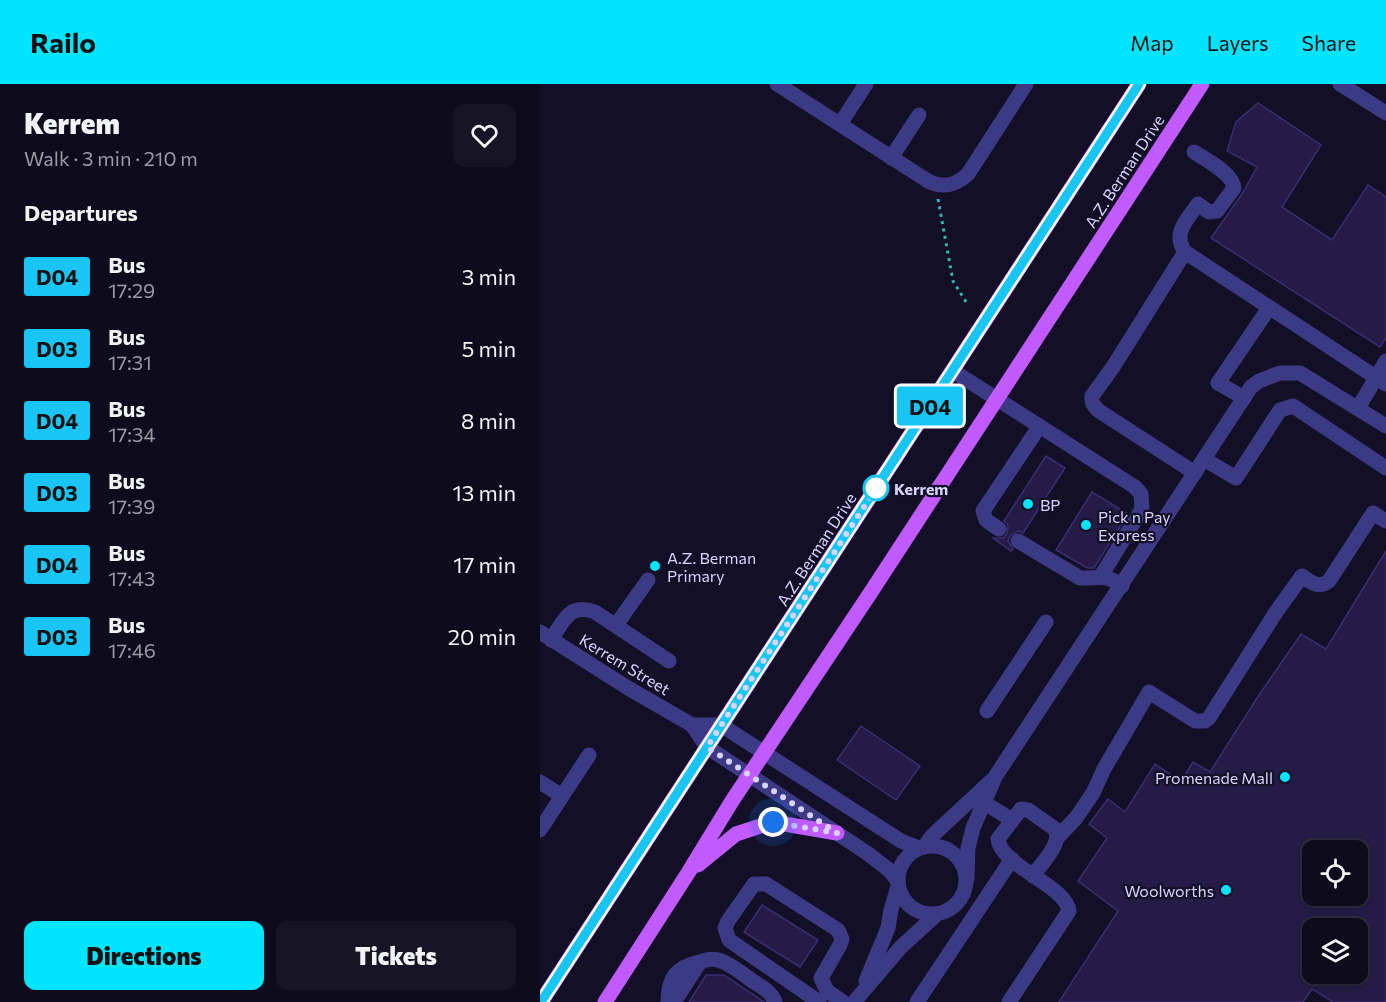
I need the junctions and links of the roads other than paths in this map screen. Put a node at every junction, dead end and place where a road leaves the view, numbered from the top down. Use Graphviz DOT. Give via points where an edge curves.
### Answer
graph roads {
  1 [pos="777,84"];
  2 [pos="866,84"];
  3 [pos="1026,84"];
  4 [pos="1139,84"];
  5 [pos="1202,84"];
  6 [pos="1340,84"];
  7 [pos="1386,113"];
  8 [pos="919,115"];
  9 [pos="840,124"];
  10 [pos="1194,152"];
  11 [pos="891,158"];
  12 [pos="1185,252"];
  13 [pos="1269,308"];
  14 [pos="1386,361"];
  15 [pos="953,371"];
  16 [pos="1381,381"];
  17 [pos="1244,398"];
  18 [pos="996,399"];
  19 [pos="1358,408"];
  20 [pos="1386,426"];
  21 [pos="1039,428"];
  22 [pos="1204,459"];
  23 [pos="1386,468"];
  24 [pos="1195,473"];
  25 [pos="1386,521"];
  26 [pos="999,529"];
  27 [pos="1022,544"];
  28 [pos="1101,576"];
  29 [pos="648,580"];
  30 [pos="1122,586"];
  31 [pos="1046,622"];
  32 [pos="616,625"];
  33 [pos="545,636"];
  34 [pos="669,661"];
  35 [pos="987,711"];
  36 [pos="693,725"];
  37 [pos="721,725"];
  38 [pos="707,747"];
  39 [pos="765,753"];
  40 [pos="589,755"];
  41 [pos="750,775"];
  42 [pos="995,777"];
  43 [pos="540,782"];
  44 [pos="562,796"];
  45 [pos="985,803"];
  46 [pos="1012,820"];
  47 [pos="540,830"];
  48 [pos="837,833"];
  49 [pos="1058,837"];
  50 [pos="922,848"];
  51 [pos="1012,859"];
  52 [pos="688,873"];
  53 [pos="1033,876"];
  54 [pos="967,879"];
  55 [pos="898,884"];
  56 [pos="937,914"];
  57 [pos="699,962"];
  58 [pos="863,989"];
  59 [pos="541,1002"];
  60 [pos="604,1002"];
  61 [pos="668,1002"];
  62 [pos="674,1002"];
  63 [pos="775,1002"];
  64 [pos="819,1002"];
  65 [pos="843,1002"];
  66 [pos="854,1002"];
  67 [pos="917,1002"];
  68 [pos="1009,1002"];
  1 -- 9 [label="street"];
  2 -- 9 [label="street"];
  3 -- 11 [label="street" via="961,181 936,185"];
  4 -- 15 [label="main road, A.Z. Berman Drive"];
  5 -- 18 [label="main road, A.Z. Berman Drive"];
  6 -- 7 [label="street"];
  8 -- 11 [label="street"];
  9 -- 11 [label="street"];
  10 -- 12 [label="street" via="1229,177 1234,188 1217,212 1209,212 1198,204 1180,230 1180,245"];
  12 -- 13 [label="street"];
  12 -- 24 [label="street" via="1091,400 1099,411"];
  13 -- 16 [label="street"];
  13 -- 17 [label="street" via="1218,383"];
  14 -- 16 [label="street"];
  15 -- 18 [label="street"];
  15 -- 37 [label="main road, A.Z. Berman Drive"];
  16 -- 19 [label="street"];
  17 -- 19 [label="street" via="1259,381 1290,371 1311,378"];
  17 -- 22 [label="street"];
  18 -- 21 [label="street"];
  18 -- 39 [label="main road, A.Z. Berman Drive"];
  19 -- 20 [label="street"];
  21 -- 26 [label="street" via="983,511 986,520"];
  21 -- 28 [label="street" via="1141,494 1142,509"];
  22 -- 23 [label="street" via="1236,478 1280,410 1293,406"];
  22 -- 24 [label="street"];
  24 -- 30 [label="street"];
  25 -- 49 [label="street" via="1373,513 1324,585 1302,576 1205,721 1196,721 1149,692 1093,793"];
  27 -- 28 [label="street" via="1080,578"];
  28 -- 30 [label="street"];
  29 -- 32 [label="street"];
  30 -- 42 [label="street"];
  31 -- 35 [label="street"];
  32 -- 33 [label="street" via="584,608 574,610"];
  32 -- 34 [label="street"];
  33 -- 36 [label="street, Kerrem Street"];
  36 -- 37 [label="street, Kerrem Street"];
  36 -- 38 [label="street, Kerrem Street"];
  37 -- 38 [label="main road, A.Z. Berman Drive"];
  37 -- 39 [label="street"];
  38 -- 41 [label="street, Kerrem Street"];
  38 -- 59 [label="main road, A.Z. Berman Drive"];
  39 -- 41 [label="main road, A.Z. Berman Drive"];
  39 -- 50 [label="street" via="901,841"];
  40 -- 44 [label="street"];
  41 -- 48 [label="street, Kerrem Street"];
  41 -- 52 [label="main road, A.Z. Berman Drive"];
  42 -- 45 [label="street"];
  42 -- 50 [label="street"];
  43 -- 44 [label="street"];
  44 -- 47 [label="street"];
  45 -- 46 [label="street"];
  45 -- 54 [label="street" via="968,848"];
  46 -- 49 [label="street" via="1024,808 1055,829"];
  46 -- 51 [label="street" via="997,842"];
  48 -- 52 [label="main road" via="773,822 736,834"];
  48 -- 55 [label="street, Kerrem Street" via="879,861"];
  49 -- 53 [label="street"];
  50 -- 54 [label="street" via="936,846 952,853 964,867"];
  50 -- 55 [label="street" via="903,861"];
  51 -- 53 [label="street"];
  51 -- 67 [label="street"];
  52 -- 60 [label="main road, A.Z. Berman Drive"];
  53 -- 68 [label="street" via="1064,898 1069,911"];
  54 -- 56 [label="street" via="962,898"];
  55 -- 56 [label="street" via="908,905 916,911"];
  55 -- 58 [label="street" via="888,928"];
  56 -- 58 [label="street"];
  57 -- 61 [label="street" via="682,967 674,975"];
  57 -- 62 [label="street"];
  57 -- 63 [label="street" via="719,960 767,991"];
  58 -- 66 [label="street"];
  64 -- 65 [label="street" via="729,940 725,928 728,921 754,884 766,884 838,930 840,945 821,978 827,991"];
}
